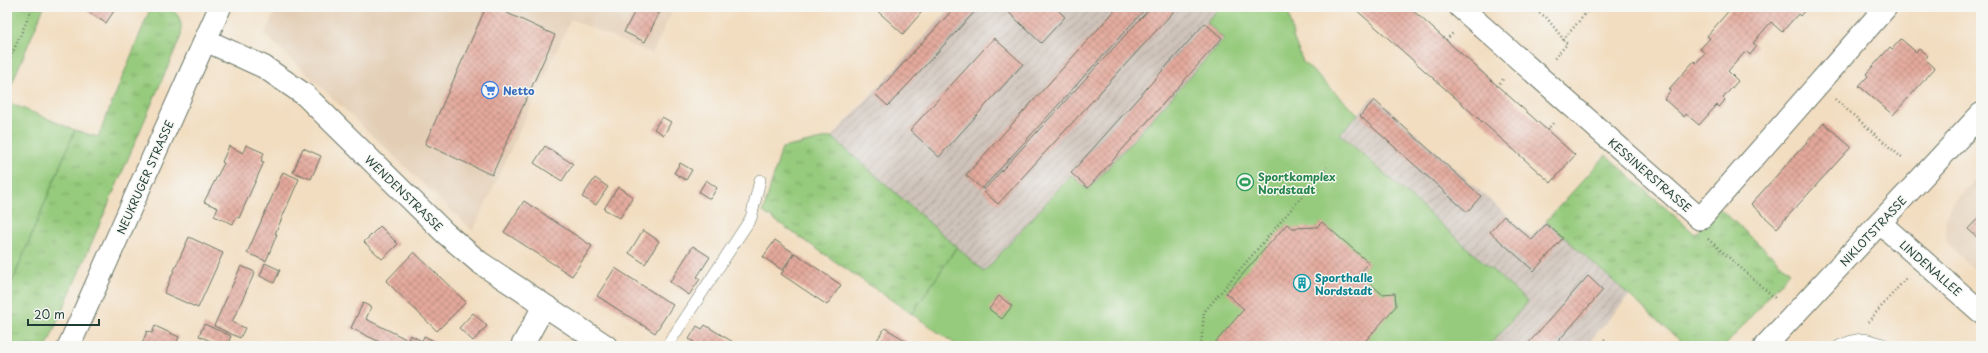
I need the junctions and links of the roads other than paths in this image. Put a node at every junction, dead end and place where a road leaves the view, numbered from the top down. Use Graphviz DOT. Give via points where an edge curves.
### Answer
graph roads {
  1 [pos="219,7"];
  2 [pos="1460,7"];
  3 [pos="1886,7"];
  4 [pos="205,40"];
  5 [pos="1981,114"];
  6 [pos="760,180"];
  7 [pos="1880,223"];
  8 [pos="544,306"];
  9 [pos="1981,312"];
  10 [pos="69,346"];
  11 [pos="522,346"];
  12 [pos="606,346"];
  13 [pos="667,346"];
  14 [pos="1766,346"];
  15 [pos="1839,346"];
  16 [pos="1888,346"];
  1 -- 4 [label="street, NEUKRUGER STRASSE"];
  2 -- 3 [label="street, KESSINERSTRASSE" via="1700,219"];
  4 -- 8 [label="street, WENDENSTRASSE" via="264,67 305,95 456,243 479,262"];
  4 -- 10 [label="street, NEUKRUGER STRASSE"];
  5 -- 7 [label="street, NIKLOTSTRASSE"];
  6 -- 13 [label="lane" via="751,218"];
  7 -- 9 [label="street, LINDENALLEE"];
  7 -- 14 [label="street, NIKLOTSTRASSE"];
  8 -- 11 [label="street"];
  8 -- 12 [label="street, WENDENSTRASSE"];
  15 -- 16 [label="lane" via="1853,339 1872,340"];
}
